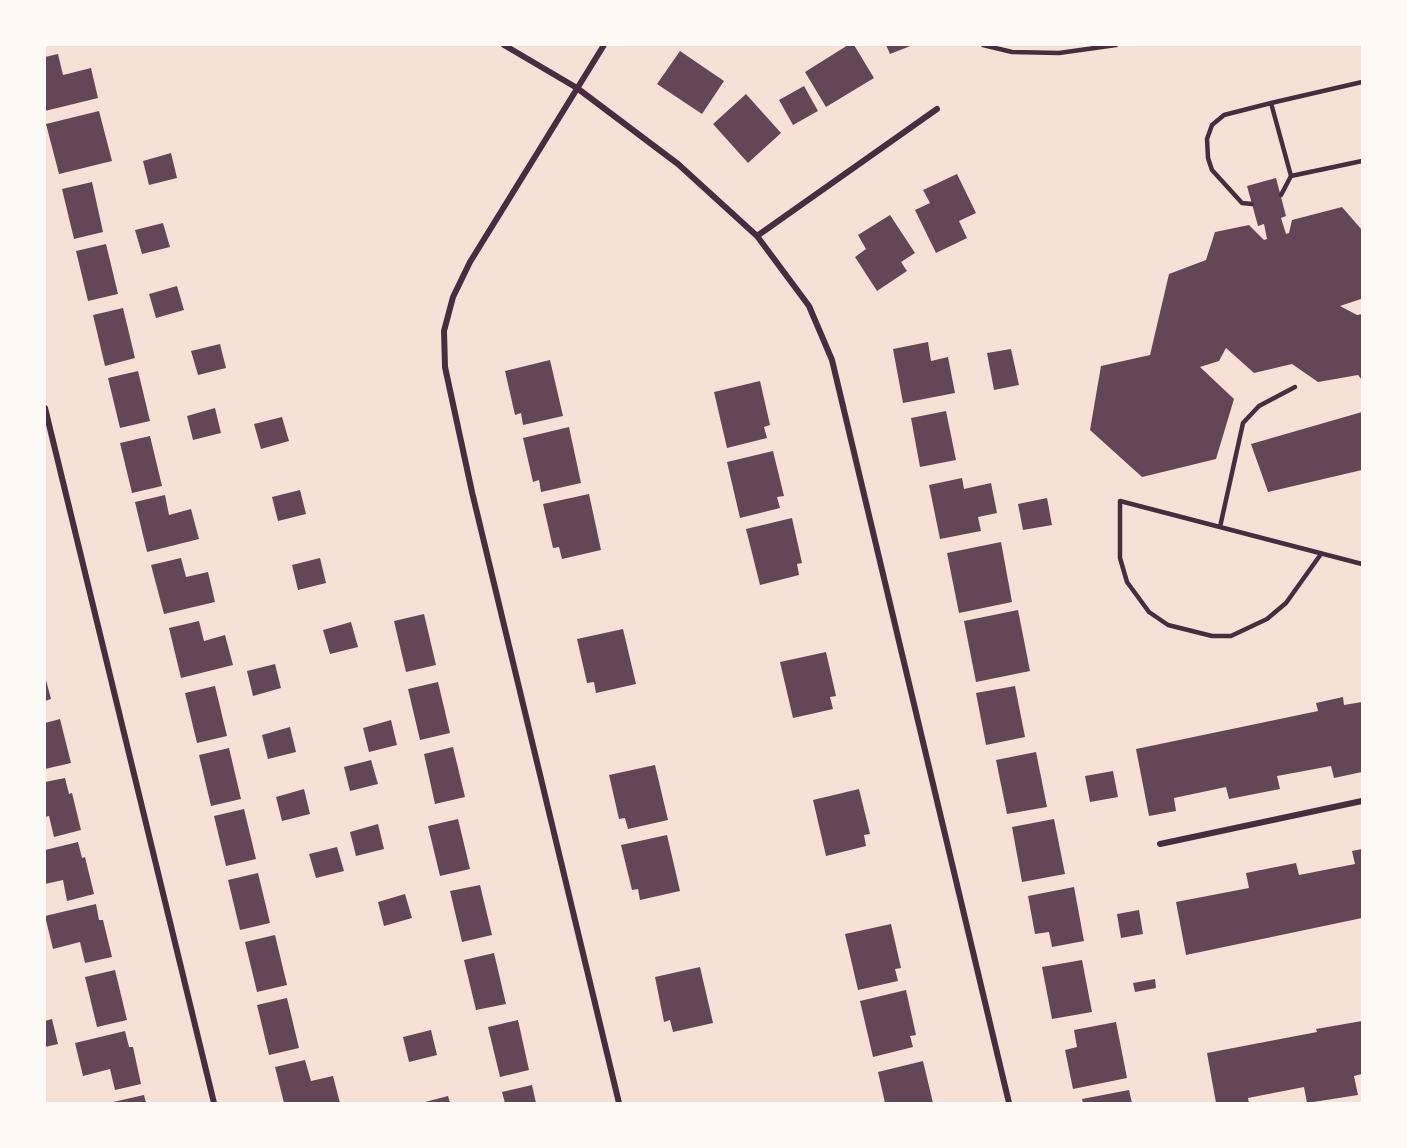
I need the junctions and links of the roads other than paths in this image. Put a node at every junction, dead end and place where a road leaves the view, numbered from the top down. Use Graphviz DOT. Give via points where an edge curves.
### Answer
graph roads {
  1 [pos="504,45"];
  2 [pos="604,45"];
  3 [pos="983,45"];
  4 [pos="1116,45"];
  5 [pos="1362,82"];
  6 [pos="577,88"];
  7 [pos="1271,103"];
  8 [pos="937,109"];
  9 [pos="1362,161"];
  10 [pos="1291,176"];
  11 [pos="1281,195"];
  12 [pos="1252,204"];
  13 [pos="757,236"];
  14 [pos="1295,387"];
  15 [pos="45,408"];
  16 [pos="1220,527"];
  17 [pos="1322,554"];
  18 [pos="1362,564"];
  19 [pos="1362,801"];
  20 [pos="1160,844"];
  21 [pos="214,1103"];
  22 [pos="618,1103"];
  23 [pos="1009,1103"];
  1 -- 6 [label="street"];
  2 -- 6 [label="street"];
  3 -- 4 [label="lane" via="1012,52 1059,53"];
  5 -- 7 [label="lane"];
  6 -- 13 [label="street" via="678,164"];
  6 -- 22 [label="street" via="470,262 453,297 444,331 445,367"];
  7 -- 10 [label="lane"];
  7 -- 12 [label="lane" via="1224,115 1212,125 1207,139 1212,170 1242,203"];
  8 -- 13 [label="street"];
  9 -- 10 [label="lane"];
  10 -- 11 [label="lane"];
  13 -- 23 [label="street" via="809,306 832,360"];
  14 -- 16 [label="lane" via="1259,406 1243,423"];
  15 -- 21 [label="street"];
  16 -- 17 [label="lane"];
  16 -- 17 [label="lane" via="1120,501 1120,558 1127,582 1149,612 1168,625 1212,636 1231,636 1268,619 1286,603"];
  17 -- 18 [label="lane"];
  19 -- 20 [label="street"];
}
